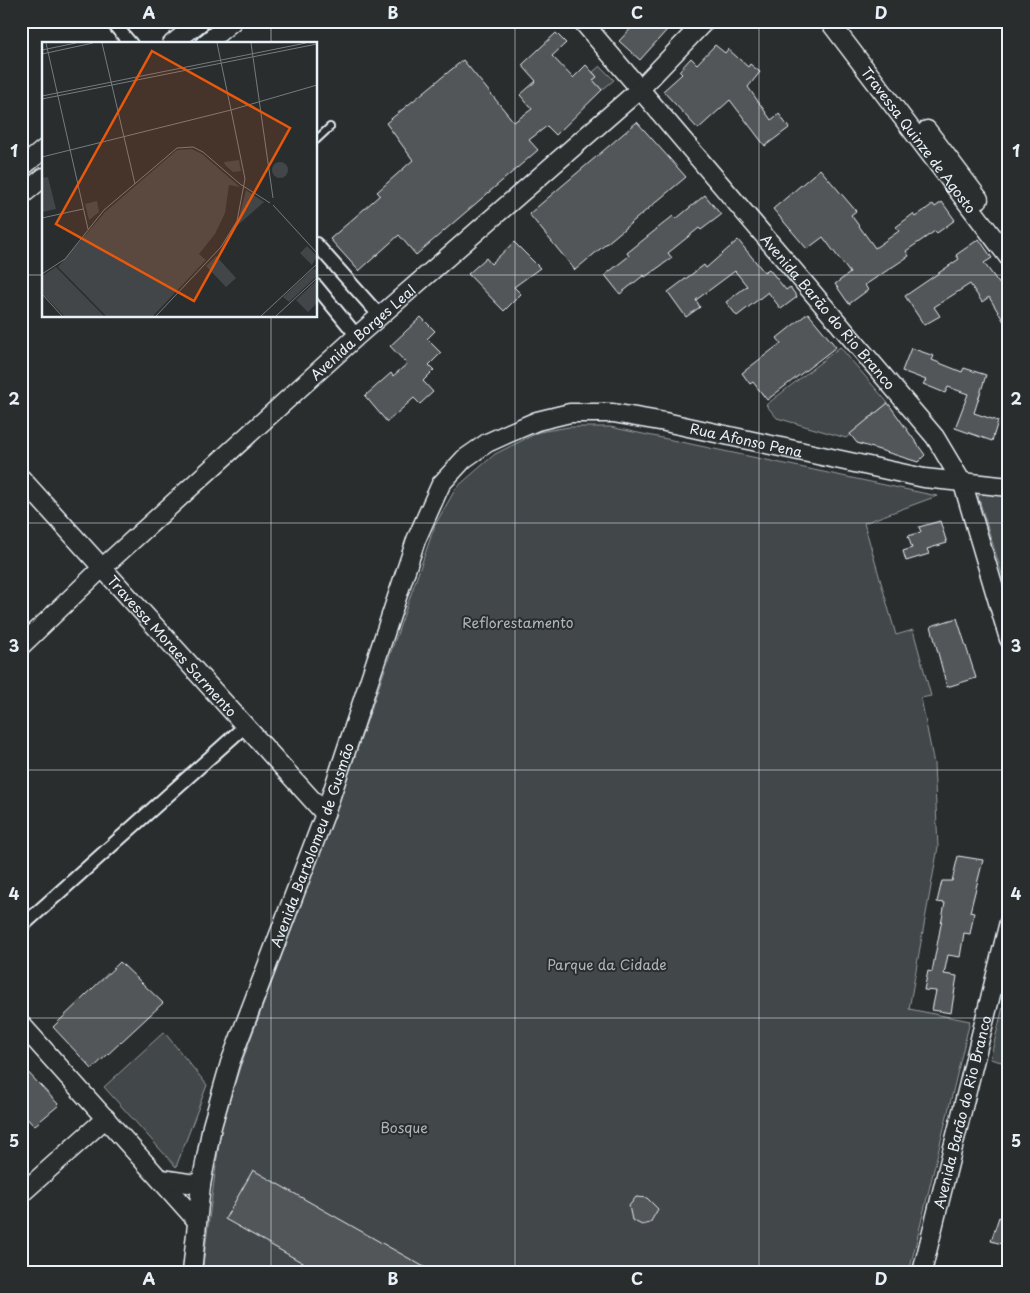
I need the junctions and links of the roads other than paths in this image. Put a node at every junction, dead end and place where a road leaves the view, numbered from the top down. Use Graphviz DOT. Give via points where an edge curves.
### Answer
graph roads {
  1 [pos="111,21"];
  2 [pos="201,21"];
  3 [pos="233,21"];
  4 [pos="582,21"];
  5 [pos="705,21"];
  6 [pos="829,21"];
  7 [pos="843,21"];
  8 [pos="129,42"];
  9 [pos="175,42"];
  10 [pos="207,42"];
  11 [pos="882,80"];
  12 [pos="640,89"];
  13 [pos="330,127"];
  14 [pos="318,138"];
  15 [pos="42,153"];
  16 [pos="942,160"];
  17 [pos="21,168"];
  18 [pos="42,179"];
  19 [pos="21,196"];
  20 [pos="1009,238"];
  21 [pos="318,246"];
  22 [pos="1009,258"];
  23 [pos="318,288"];
  24 [pos="380,316"];
  25 [pos="357,336"];
  26 [pos="487,443"];
  27 [pos="21,478"];
  28 [pos="963,484"];
  29 [pos="1009,487"];
  30 [pos="102,568"];
  31 [pos="1009,639"];
  32 [pos="21,646"];
  33 [pos="244,727"];
  34 [pos="325,814"];
  35 [pos="1009,922"];
  36 [pos="21,927"];
  37 [pos="21,1024"];
  38 [pos="106,1118"];
  39 [pos="162,1179"];
  40 [pos="201,1185"];
  41 [pos="21,1194"];
  42 [pos="197,1221"];
  43 [pos="192,1272"];
  44 [pos="922,1272"];
  1 -- 8 [label="street"];
  2 -- 9 [label="street"];
  3 -- 10 [label="street"];
  4 -- 12 [label="street, Avenida Barão do Rio Branco"];
  5 -- 12 [label="street, Avenida Borges Leal"];
  6 -- 11 [label="street, Travessa Quinze de Agosto"];
  7 -- 11 [label="street, Travessa Quinze de Agosto"];
  11 -- 16 [label="street, Travessa Quinze de Agosto"];
  12 -- 24 [label="street, Avenida Borges Leal"];
  12 -- 28 [label="street, Avenida Barão do Rio Branco" via="935,438"];
  13 -- 14 [label="lane"];
  15 -- 17 [label="street"];
  16 -- 20 [label="street, Travessa Quinze de Agosto"];
  16 -- 22 [label="street, Travessa Quinze de Agosto"];
  18 -- 19 [label="street"];
  21 -- 24 [label="street"];
  23 -- 25 [label="street"];
  24 -- 25 [label="street, Avenida Borges Leal"];
  25 -- 30 [label="street, Avenida Borges Leal"];
  26 -- 28 [label="street, Rua Afonso Pena" via="537,420 570,413 613,413"];
  26 -- 34 [label="street, Avenida Bartolomeu de Gusmão" via="452,470 429,508"];
  27 -- 30 [label="street, Travessa Moraes Sarmento"];
  28 -- 29 [label="street, Rua Afonso Pena"];
  28 -- 31 [label="street, Avenida Barão do Rio Branco"];
  30 -- 32 [label="street, Avenida Borges Leal"];
  30 -- 33 [label="street, Travessa Moraes Sarmento"];
  33 -- 34 [label="street, Travessa Moraes Sarmento"];
  33 -- 36 [label="street"];
  34 -- 40 [label="street, Avenida Bartolomeu de Gusmão" via="230,1063 212,1126"];
  35 -- 44 [label="street, Avenida Barão do Rio Branco"];
  37 -- 38 [label="street"];
  38 -- 39 [label="street"];
  38 -- 41 [label="street"];
  39 -- 40 [label="street"];
  39 -- 42 [label="street"];
  40 -- 42 [label="street, Avenida Bartolomeu de Gusmão"];
  42 -- 43 [label="street, Avenida Bartolomeu de Gusmão"];
}
